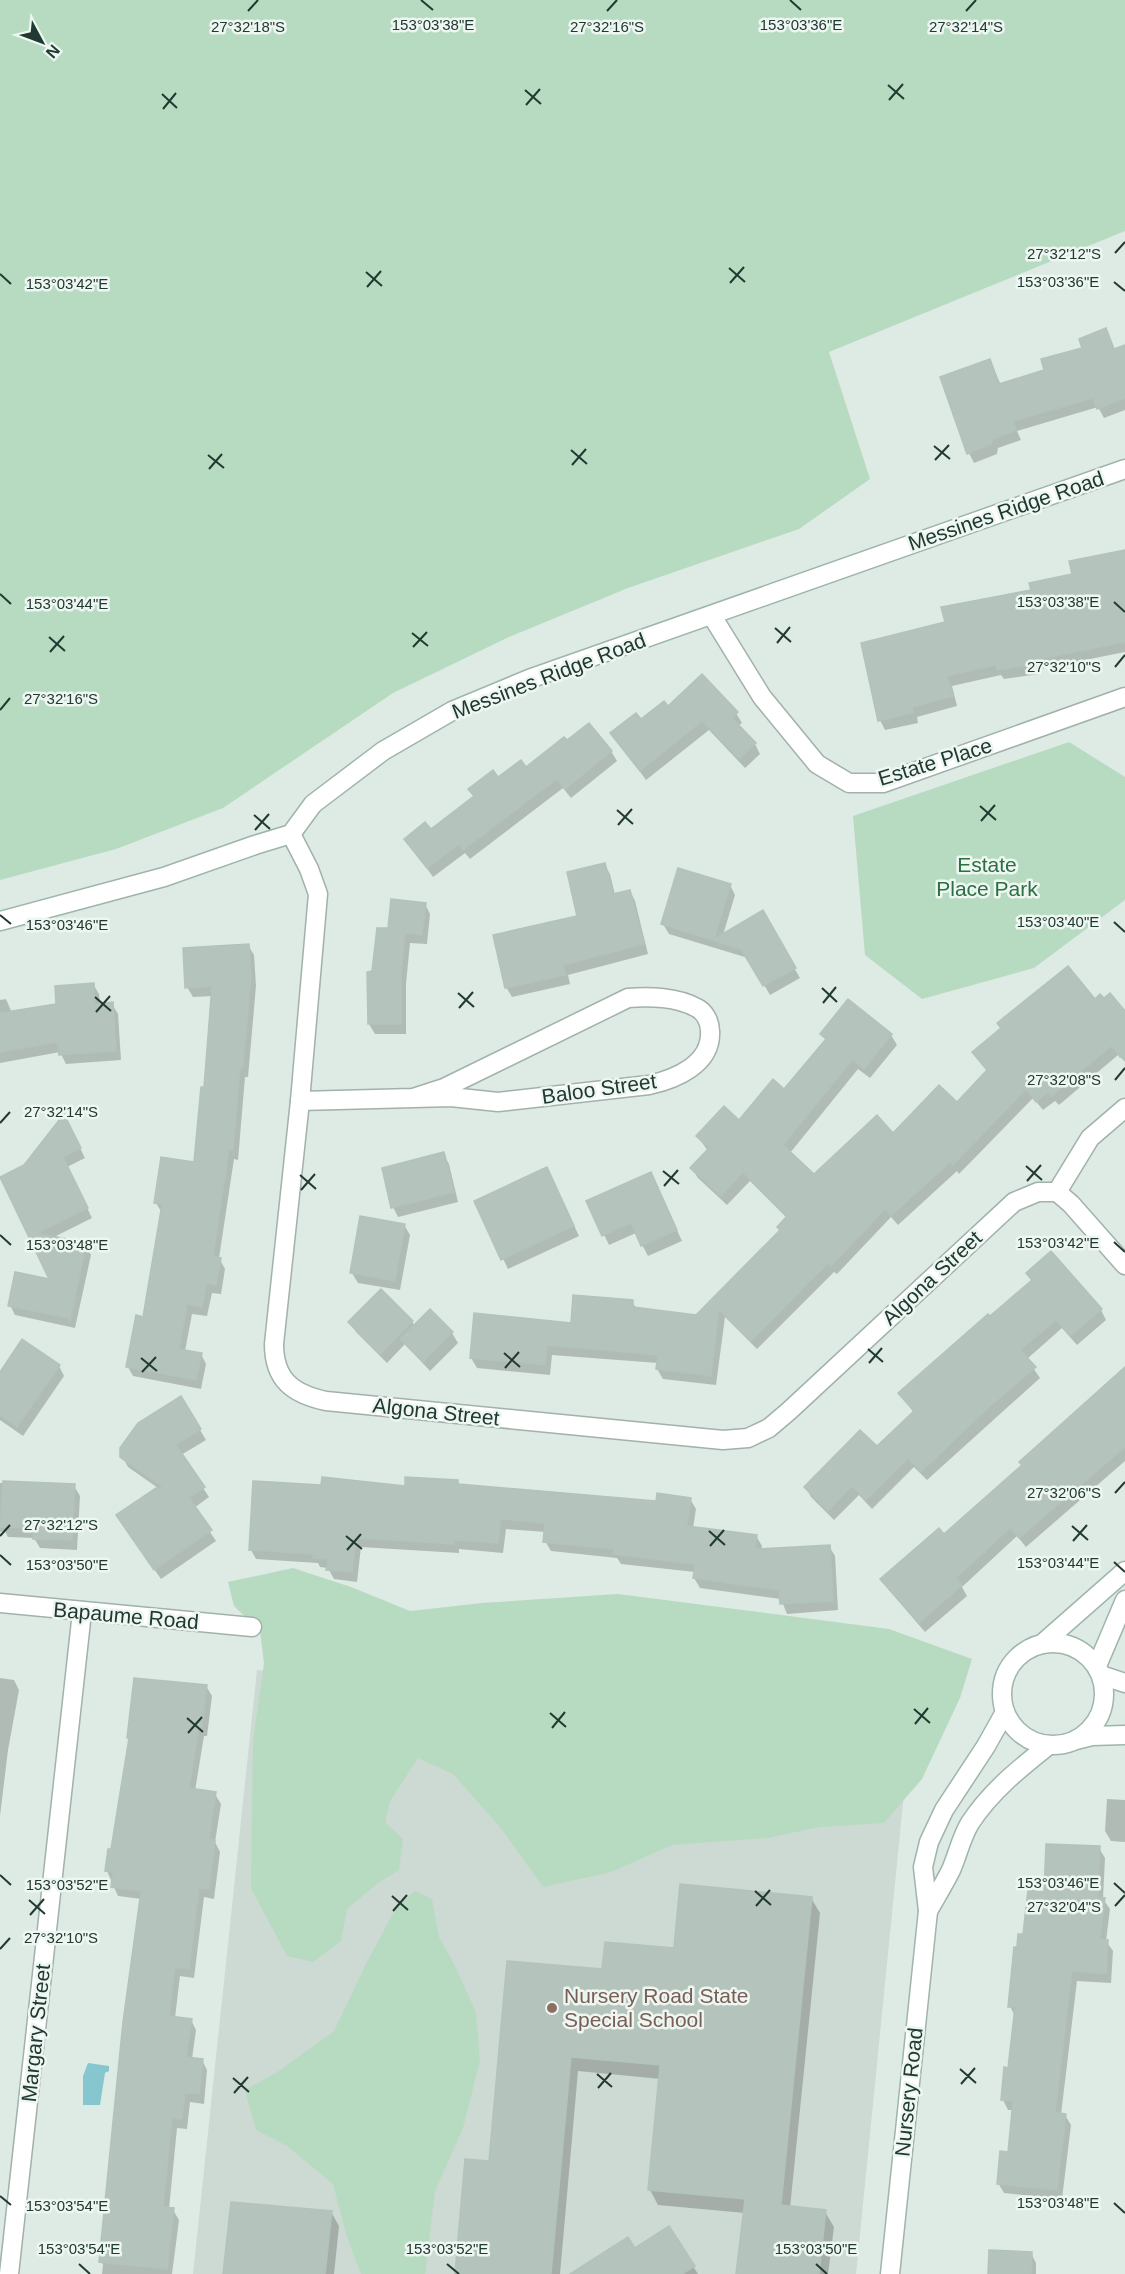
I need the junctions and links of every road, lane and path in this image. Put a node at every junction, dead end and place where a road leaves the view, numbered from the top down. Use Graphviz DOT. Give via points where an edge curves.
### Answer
graph roads {
  1 [pos="1125,469"];
  2 [pos="712,616"];
  3 [pos="1125,697"];
  4 [pos="291,834"];
  5 [pos="0,921"];
  6 [pos="413,1098"];
  7 [pos="300,1101"];
  8 [pos="1125,1108"];
  9 [pos="1056,1192"];
  10 [pos="1125,1265"];
  11 [pos="1125,1571"];
  12 [pos="1125,1600"];
  13 [pos="0,1604"];
  14 [pos="82,1612"];
  15 [pos="252,1627"];
  16 [pos="1042,1644"];
  17 [pos="1099,1670"];
  18 [pos="1125,1683"];
  19 [pos="1005,1712"];
  20 [pos="1125,1735"];
  21 [pos="1074,1740"];
  22 [pos="1049,1745"];
  23 [pos="928,1911"];
  24 [pos="9,2274"];
  25 [pos="890,2274"];
  1 -- 2 [label="street, Messines Ridge Road"];
  2 -- 3 [label="street, Estate Place" via="762,697 817,764 849,783 884,783"];
  2 -- 4 [label="street, Messines Ridge Road" via="529,679 452,711 383,750 313,804"];
  4 -- 5 [label="street" via="164,877"];
  4 -- 7 [label="street, Algona Street" via="318,894"];
  6 -- 6 [label="street, Baloo Street" via="444,1088 628,998 690,1005 702,1012 710,1026 710,1039 700,1060 687,1071 661,1082 498,1102"];
  6 -- 7 [label="street, Baloo Street"];
  7 -- 9 [label="street, Algona Street" via="274,1352 278,1370 290,1386 326,1401 723,1440 748,1438 769,1428 789,1411 1014,1202 1038,1192"];
  8 -- 9 [label="street" via="1090,1138"];
  9 -- 10 [label="street"];
  11 -- 16 [label="street"];
  12 -- 17 [label="street"];
  13 -- 14 [label="street, Bapaume Road"];
  14 -- 15 [label="street, Bapaume Road"];
  14 -- 24 [label="street, Margary Street"];
  16 -- 17 [label="street" via="1073,1646"];
  16 -- 19 [label="street" via="1013,1662 1002,1695"];
  17 -- 18 [label="street"];
  17 -- 21 [label="street" via="1104,1697 1097,1720"];
  19 -- 22 [label="street" via="1027,1738"];
  19 -- 23 [label="street, Nursery Road" via="928,1842 923,1868"];
  20 -- 21 [label="street"];
  21 -- 22 [label="street"];
  22 -- 23 [label="street, Nursery Road" via="1015,1772 969,1824"];
  23 -- 25 [label="street, Nursery Road"];
}
